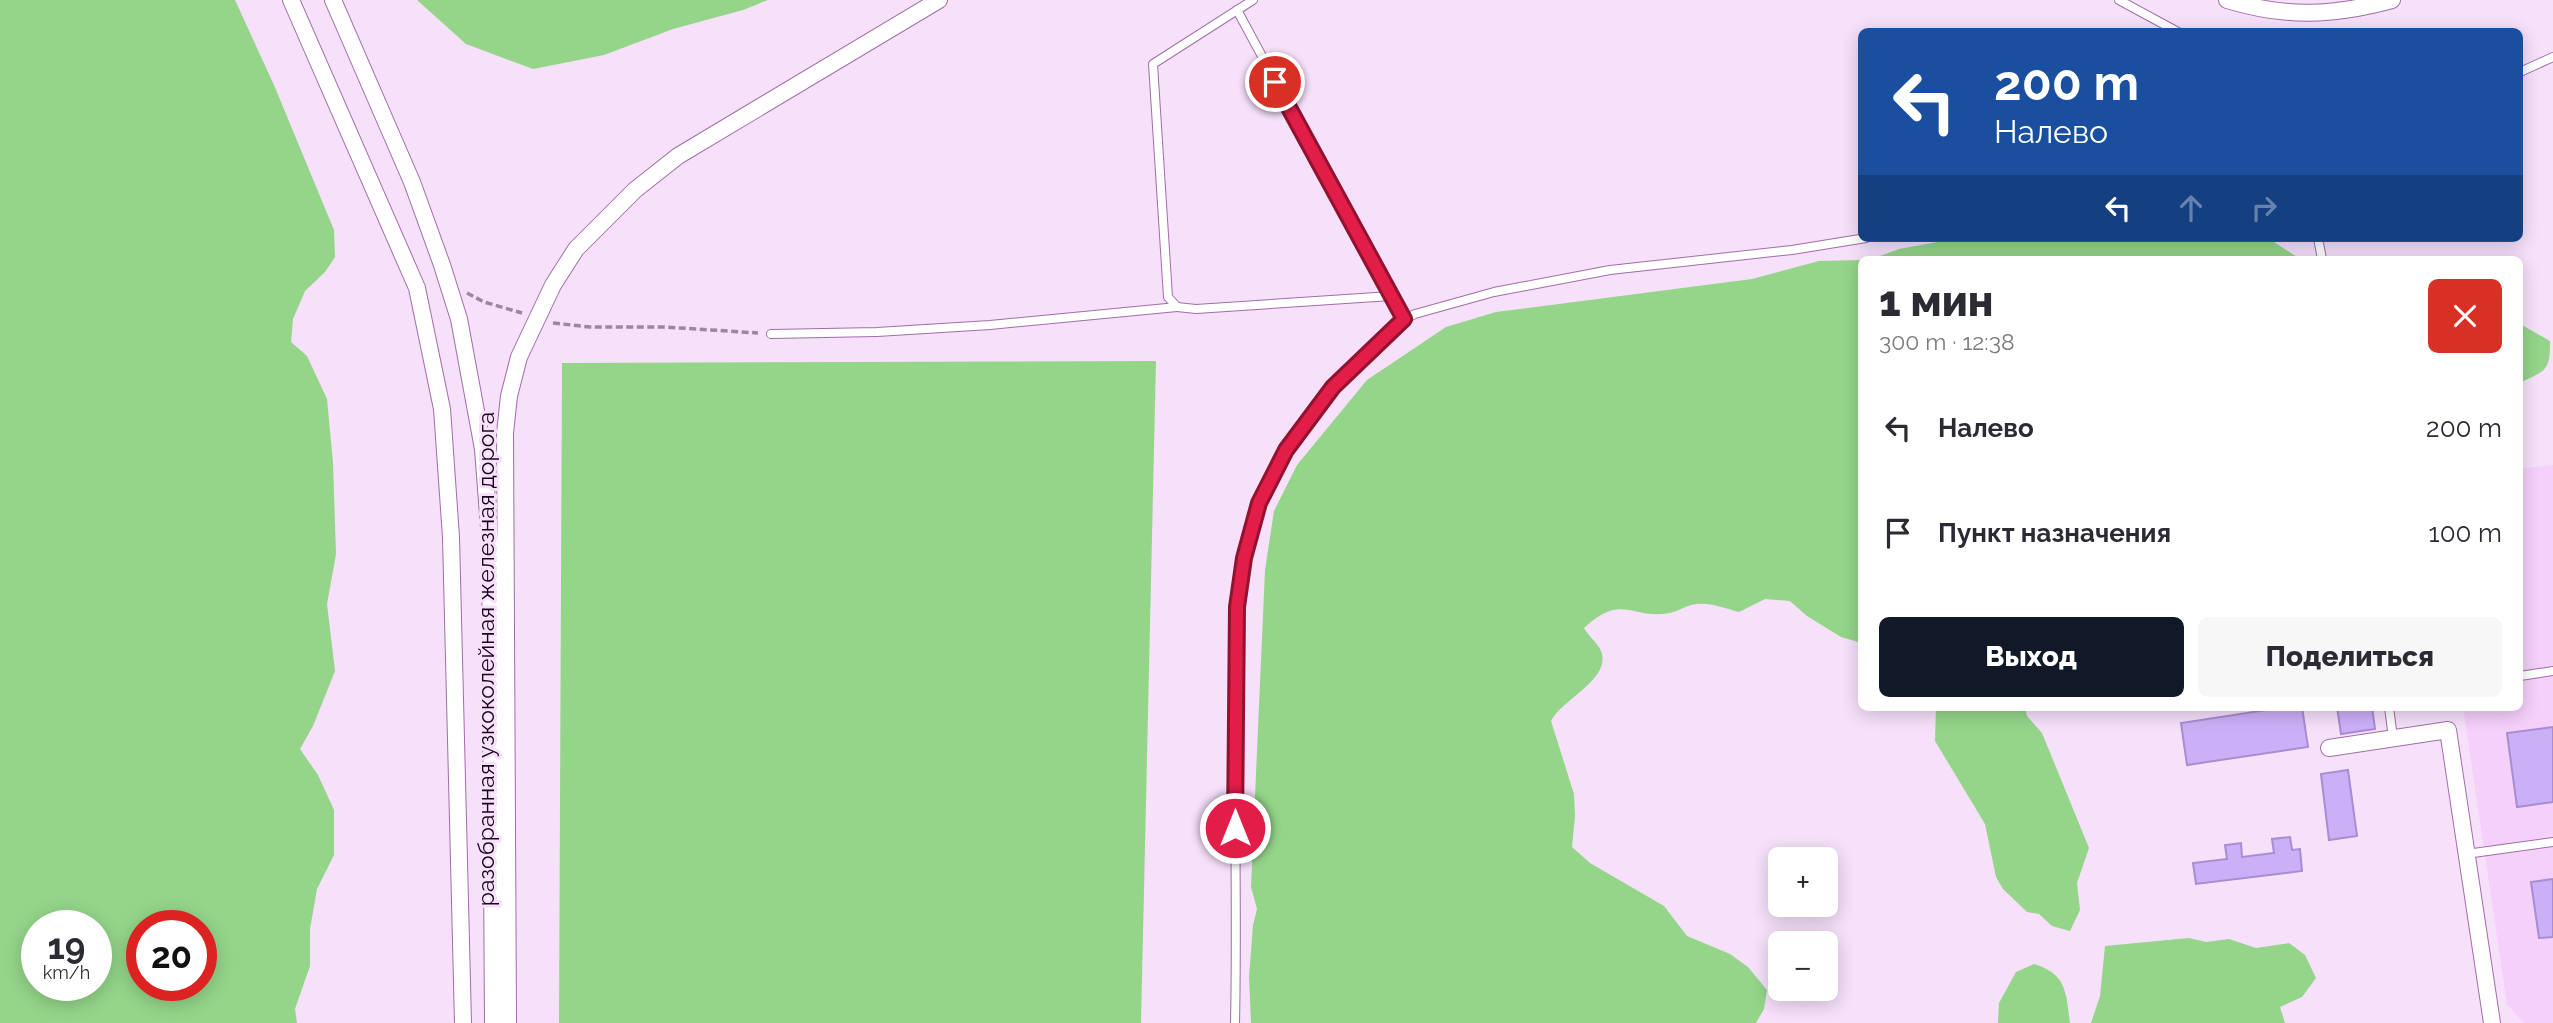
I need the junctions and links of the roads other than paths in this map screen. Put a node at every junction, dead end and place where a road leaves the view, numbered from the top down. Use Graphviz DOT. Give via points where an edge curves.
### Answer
graph roads {
  1 [pos="291,0"];
  2 [pos="333,0"];
  3 [pos="939,0"];
  4 [pos="1253,0"];
  5 [pos="2119,0"];
  6 [pos="2227,0"];
  7 [pos="2392,0"];
  8 [pos="1237,10"];
  9 [pos="2171,28"];
  10 [pos="2553,57"];
  11 [pos="2523,71"];
  12 [pos="1858,239"];
  13 [pos="1391,296"];
  14 [pos="1177,307"];
  15 [pos="1404,319"];
  16 [pos="771,334"];
  17 [pos="2553,671"];
  18 [pos="2523,676"];
  19 [pos="2390,711"];
  20 [pos="2393,738"];
  21 [pos="2329,748"];
  22 [pos="2553,842"];
  23 [pos="2466,854"];
  24 [pos="463,1023"];
  25 [pos="493,1023"];
  26 [pos="508,1023"];
  27 [pos="1236,1023"];
  28 [pos="2492,1023"];
  1 -- 24 [label="street" via="416,288 442,409 451,537"];
  2 -- 25 [label="street" via="412,182 451,290 483,449 490,541"];
  3 -- 26 [label="street, разобранная узкоколейная железная дорога" via="678,156 635,190 576,249 552,285 519,357 505,433"];
  4 -- 8 [label="lane"];
  5 -- 9 [label="lane"];
  6 -- 7 [label="street" via="2310,14"];
  8 -- 13 [label="lane"];
  8 -- 14 [label="lane" via="1153,64 1168,298"];
  10 -- 11 [label="lane"];
  12 -- 15 [label="lane" via="1610,270 1494,292"];
  13 -- 14 [label="lane"];
  13 -- 15 [label="lane"];
  14 -- 16 [label="lane" via="990,325"];
  15 -- 27 [label="lane" via="1333,387 1286,450 1259,503 1244,558 1235,683"];
  17 -- 18 [label="lane"];
  19 -- 20 [label="lane"];
  20 -- 21 [label="street"];
  20 -- 23 [label="street" via="2448,730"];
  22 -- 23 [label="lane"];
  23 -- 28 [label="street"];
}
